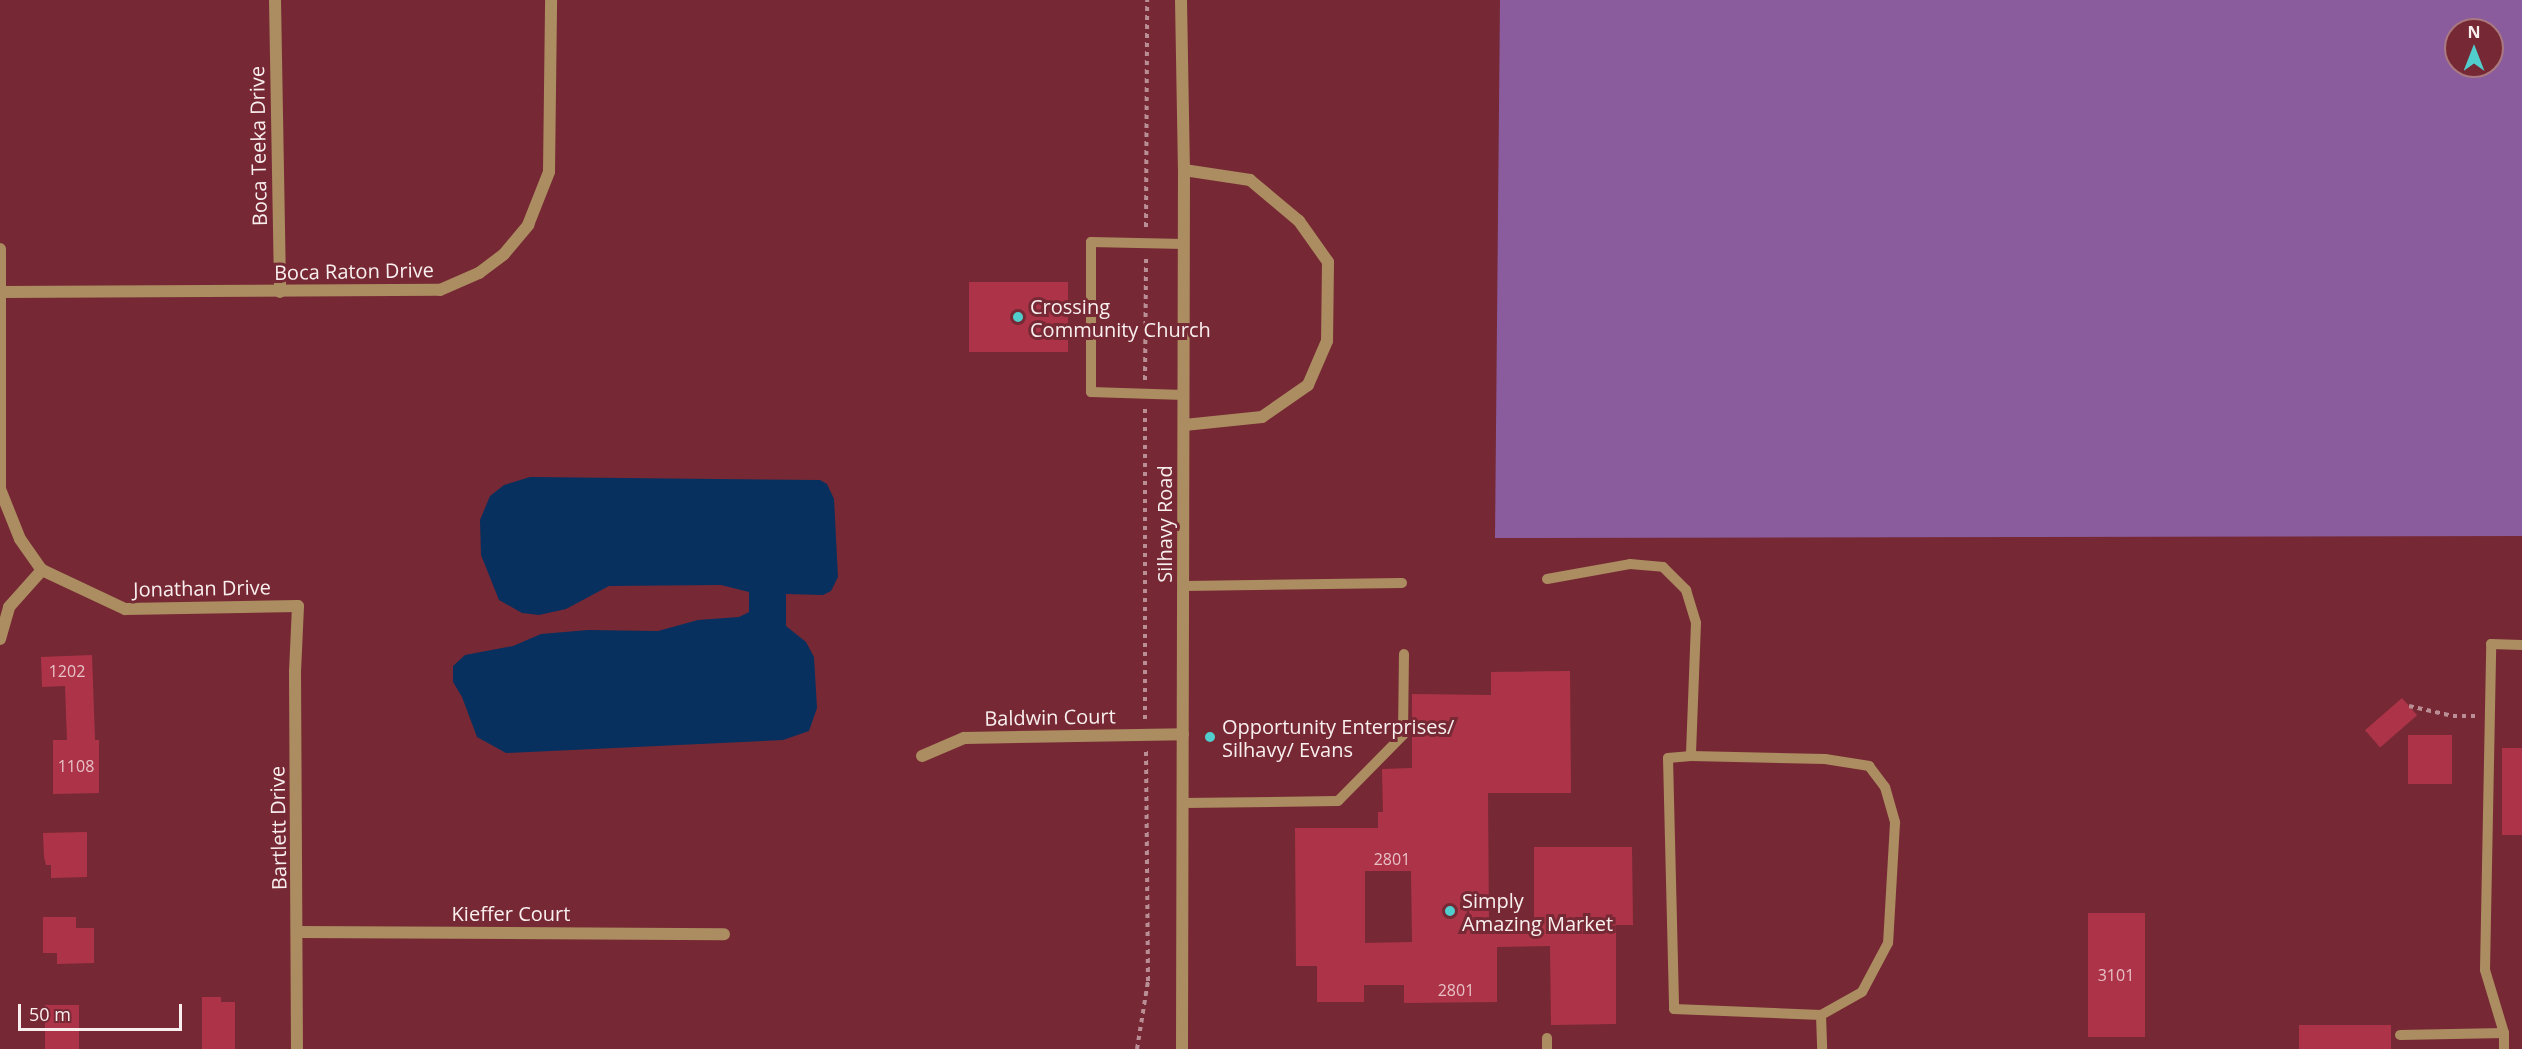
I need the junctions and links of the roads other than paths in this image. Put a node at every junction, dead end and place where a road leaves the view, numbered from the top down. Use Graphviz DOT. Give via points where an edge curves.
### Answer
graph roads {
  1 [pos="275,0"];
  2 [pos="551,0"];
  3 [pos="1181,0"];
  4 [pos="1184,170"];
  5 [pos="1184,244"];
  6 [pos="0,249"];
  7 [pos="1,292"];
  8 [pos="280,292"];
  9 [pos="1184,394"];
  10 [pos="1184,425"];
  11 [pos="0,488"];
  12 [pos="42,570"];
  13 [pos="1547,579"];
  14 [pos="1402,583"];
  15 [pos="1184,586"];
  16 [pos="298,606"];
  17 [pos="0,639"];
  18 [pos="2522,645"];
  19 [pos="1404,654"];
  20 [pos="1183,734"];
  21 [pos="922,756"];
  22 [pos="1691,756"];
  23 [pos="1183,803"];
  24 [pos="298,932"];
  25 [pos="724,934"];
  26 [pos="1821,1016"];
  27 [pos="2504,1033"];
  28 [pos="2400,1035"];
  29 [pos="297,1049"];
  30 [pos="1182,1049"];
  31 [pos="1822,1049"];
  32 [pos="2504,1049"];
  1 -- 8 [label="street, Boca Teeka Drive"];
  2 -- 8 [label="street, Boca Raton Drive" via="549,172 528,225 504,254 479,273 440,290"];
  3 -- 4 [label="street, Silhavy Road"];
  4 -- 5 [label="street, Silhavy Road"];
  4 -- 10 [label="street" via="1250,180 1299,221 1328,262 1328,273 1327,341 1308,385 1262,417"];
  5 -- 9 [label="street, Silhavy Road"];
  5 -- 9 [label="lane" via="1091,242 1091,392"];
  6 -- 7 [label="street"];
  7 -- 8 [label="street, Boca Raton Drive"];
  7 -- 11 [label="street"];
  9 -- 10 [label="street, Silhavy Road"];
  10 -- 15 [label="street, Silhavy Road"];
  11 -- 12 [label="street" via="20,539"];
  12 -- 16 [label="street, Jonathan Drive" via="125,609"];
  12 -- 17 [label="street" via="9,607"];
  13 -- 22 [label="lane" via="1630,564 1663,567 1686,590 1695,623"];
  14 -- 15 [label="lane"];
  15 -- 20 [label="street, Silhavy Road"];
  16 -- 24 [label="street, Bartlett Drive"];
  18 -- 27 [label="lane" via="2491,644 2485,970"];
  19 -- 23 [label="lane" via="1402,735 1338,801"];
  20 -- 21 [label="street, Baldwin Court" via="964,738"];
  20 -- 23 [label="street, Silhavy Road"];
  22 -- 26 [label="lane" via="1668,758 1674,1009"];
  22 -- 26 [label="lane" via="1825,759 1869,766 1885,787 1896,823 1888,944 1862,992"];
  23 -- 30 [label="street, Silhavy Road"];
  24 -- 25 [label="street, Kieffer Court"];
  24 -- 29 [label="street, Bartlett Drive"];
  26 -- 31 [label="lane"];
  27 -- 28 [label="lane"];
  27 -- 32 [label="lane"];
}
